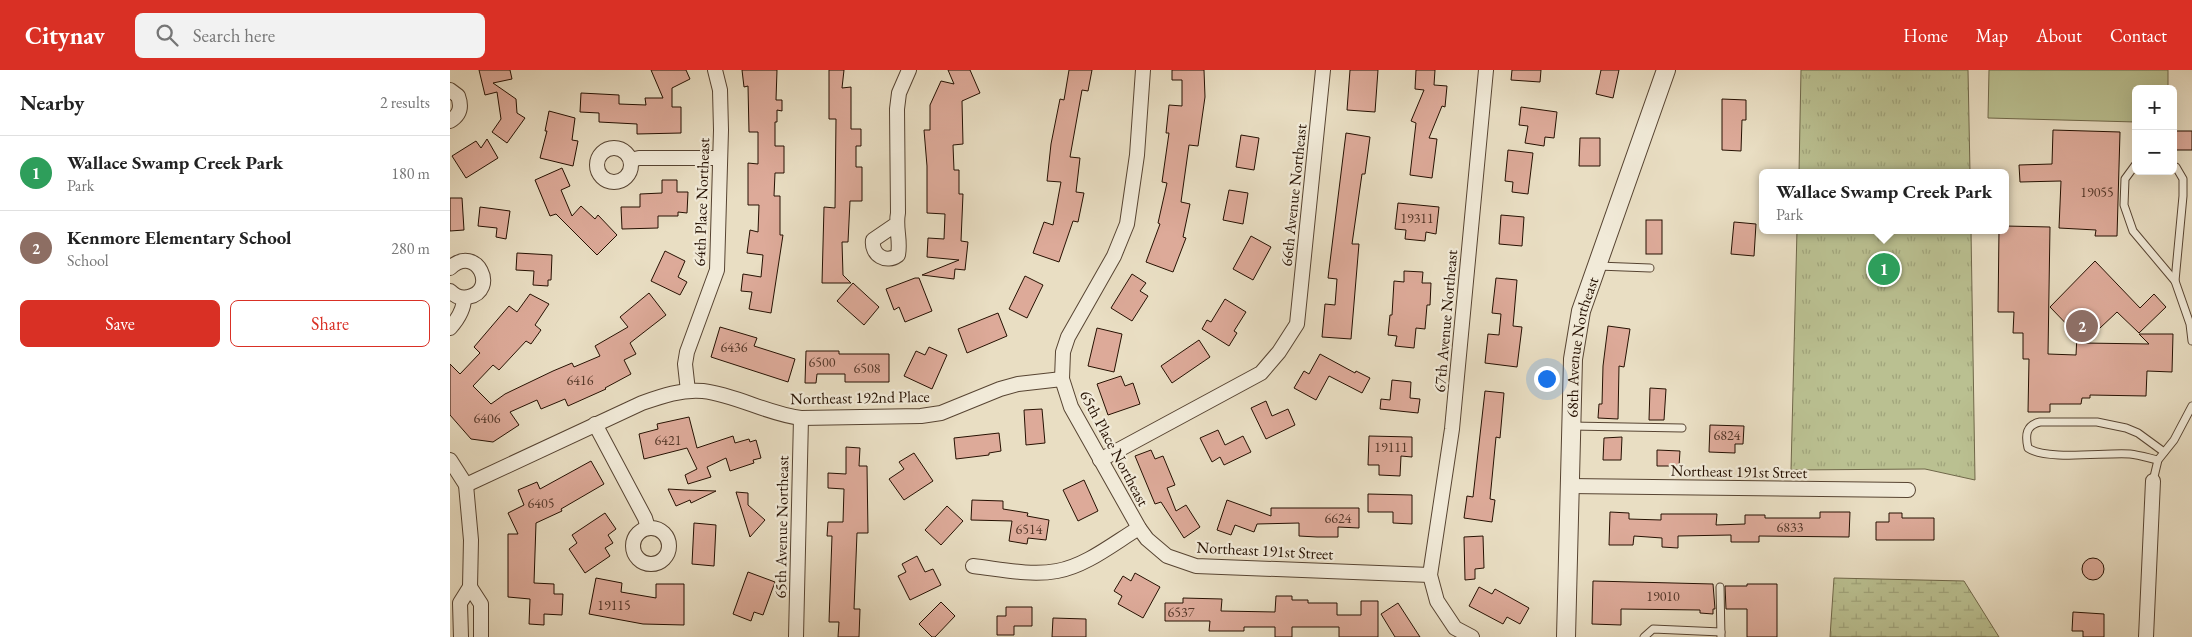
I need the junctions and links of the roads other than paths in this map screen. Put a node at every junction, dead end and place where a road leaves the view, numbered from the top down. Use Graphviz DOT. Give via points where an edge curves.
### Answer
graph roads {
  1 [pos="715,70"];
  2 [pos="909,70"];
  3 [pos="1143,70"];
  4 [pos="1323,70"];
  5 [pos="1486,70"];
  6 [pos="1666,70"];
  7 [pos="450,90"];
  8 [pos="450,121"];
  9 [pos="720,158"];
  10 [pos="631,160"];
  11 [pos="2132,169"];
  12 [pos="2177,169"];
  13 [pos="895,225"];
  14 [pos="1598,266"];
  15 [pos="450,268"];
  16 [pos="1650,268"];
  17 [pos="2175,281"];
  18 [pos="450,290"];
  19 [pos="464,298"];
  20 [pos="450,328"];
  21 [pos="2192,341"];
  22 [pos="1062,379"];
  23 [pos="688,391"];
  24 [pos="2192,406"];
  25 [pos="801,418"];
  26 [pos="595,424"];
  27 [pos="1571,426"];
  28 [pos="1682,428"];
  29 [pos="2164,452"];
  30 [pos="450,460"];
  31 [pos="1100,460"];
  32 [pos="2158,460"];
  33 [pos="2153,481"];
  34 [pos="466,485"];
  35 [pos="1569,486"];
  36 [pos="1908,490"];
  37 [pos="648,528"];
  38 [pos="1139,528"];
  39 [pos="973,566"];
  40 [pos="1430,574"];
  41 [pos="470,587"];
  42 [pos="1720,587"];
  43 [pos="1721,634"];
  44 [pos="461,637"];
  45 [pos="481,637"];
  46 [pos="796,637"];
  47 [pos="1472,637"];
  48 [pos="1566,637"];
  49 [pos="1644,637"];
  50 [pos="2146,637"];
  1 -- 9 [label="street, 64th Place Northeast" via="721,106"];
  2 -- 13 [label="street" via="897,109 898,213"];
  3 -- 22 [label="street, 65th Place Northeast" via="1137,154 1127,224 1114,256 1068,338 1062,361"];
  4 -- 31 [label="street, 66th Avenue Northeast" via="1297,324 1261,373"];
  5 -- 40 [label="street, 67th Avenue Northeast" via="1452,429"];
  6 -- 14 [label="street, 68th Avenue Northeast"];
  7 -- 8 [label="street" via="458,96 461,108"];
  9 -- 10 [label="street"];
  9 -- 23 [label="street, 64th Place Northeast" via="717,270 687,352"];
  11 -- 17 [label="lane" via="2125,179 2124,205 2133,231"];
  12 -- 17 [label="lane" via="2183,179 2184,196"];
  14 -- 16 [label="lane"];
  14 -- 27 [label="street, 68th Avenue Northeast" via="1582,311 1573,359"];
  15 -- 19 [label="street" via="460,261 471,262 483,274 479,291"];
  17 -- 21 [label="lane" via="2190,324"];
  18 -- 19 [label="street"];
  19 -- 20 [label="street" via="464,306"];
  22 -- 25 [label="street, Northeast 192nd Place" via="1018,384 949,410 921,416"];
  22 -- 31 [label="street, 65th Place Northeast" via="1071,407"];
  23 -- 25 [label="street, Northeast 192nd Place" via="717,394"];
  23 -- 26 [label="street, Northeast 192nd Place" via="642,402"];
  24 -- 29 [label="lane"];
  25 -- 46 [label="street, 65th Avenue Northeast"];
  26 -- 34 [label="street, Northeast 192nd Place"];
  26 -- 37 [label="street"];
  27 -- 28 [label="lane"];
  27 -- 35 [label="street, 68th Avenue Northeast"];
  29 -- 32 [label="lane"];
  29 -- 32 [label="lane" via="2138,432 2097,422 2040,422 2028,429 2026,438 2028,448 2055,454 2131,454"];
  30 -- 34 [label="street"];
  31 -- 38 [label="street, 65th Place Northeast"];
  32 -- 33 [label="lane"];
  33 -- 50 [label="street"];
  34 -- 41 [label="street" via="471,533"];
  35 -- 36 [label="street, Northeast 191st Street"];
  35 -- 48 [label="street, 68th Avenue Northeast"];
  38 -- 39 [label="street" via="1084,562 1059,571 1030,572"];
  38 -- 40 [label="street, Northeast 191st Street" via="1162,553 1196,566"];
  40 -- 47 [label="street" via="1437,601 1455,628"];
  41 -- 44 [label="street" via="460,604"];
  41 -- 45 [label="street" via="481,604"];
  42 -- 43 [label="lane"];
  43 -- 49 [label="lane" via="1653,629"];
}
